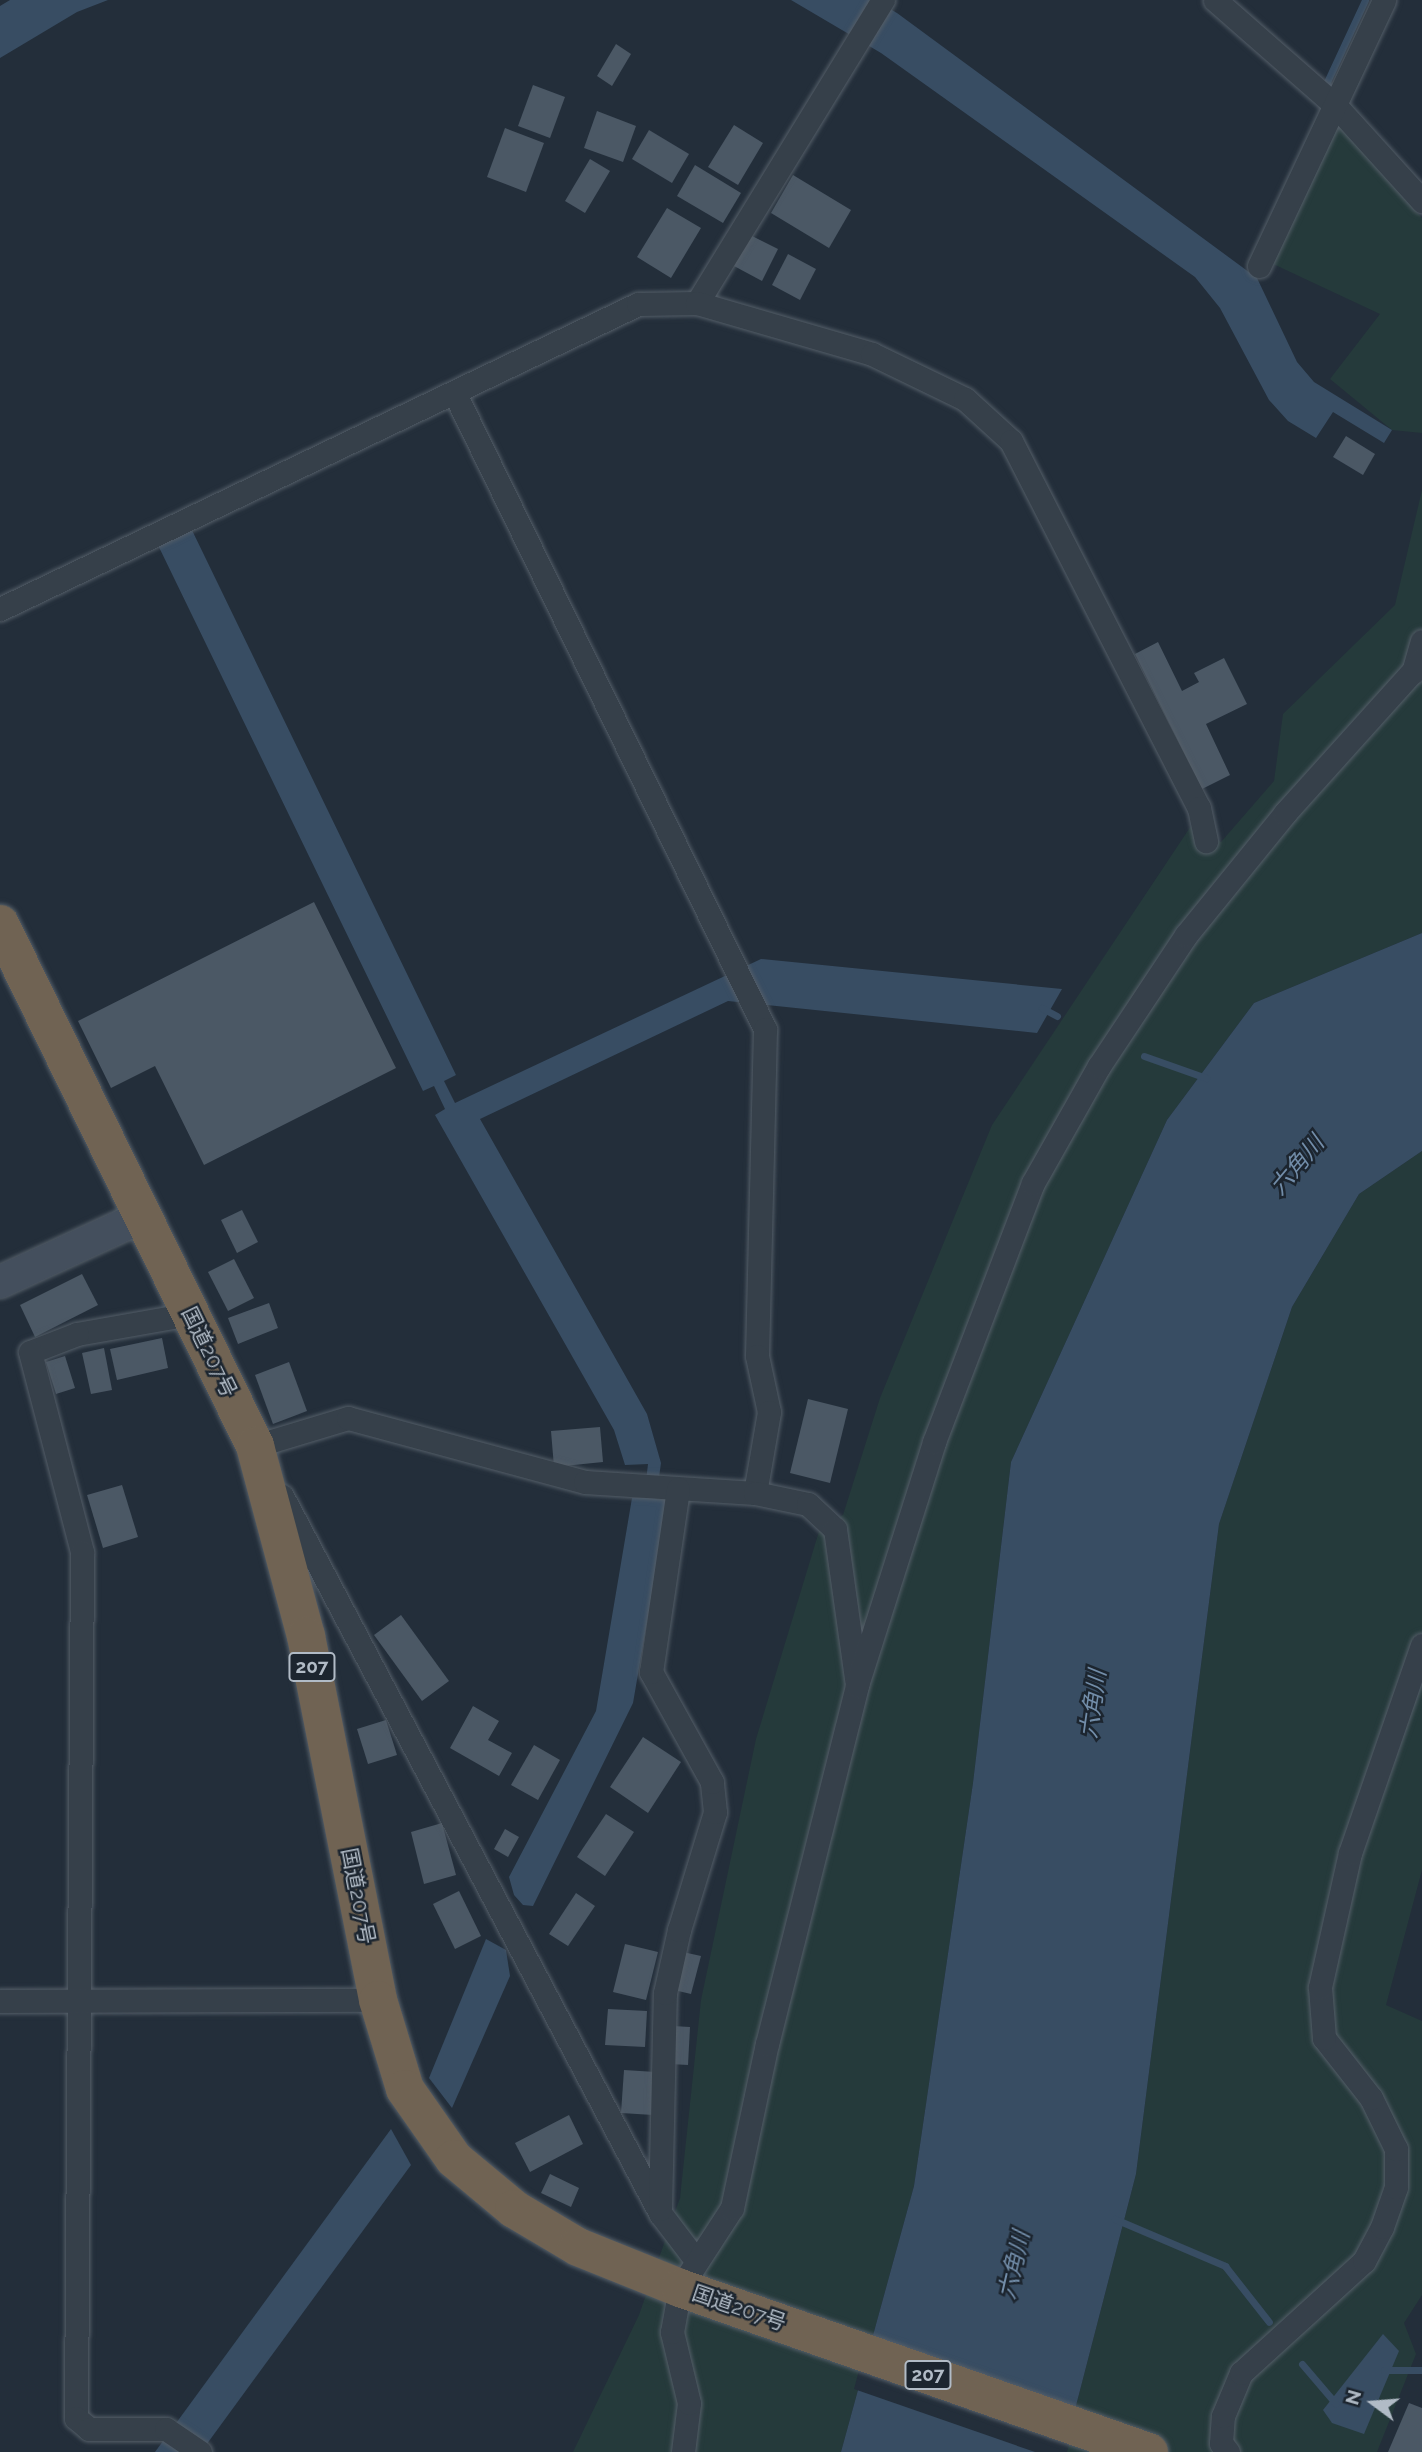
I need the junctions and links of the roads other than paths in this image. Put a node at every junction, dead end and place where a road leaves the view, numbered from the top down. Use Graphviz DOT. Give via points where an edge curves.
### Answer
graph roads {
  1 [pos="883,0"];
  2 [pos="1215,0"];
  3 [pos="1384,0"];
  4 [pos="1329,99"];
  5 [pos="1422,201"];
  6 [pos="1259,266"];
  7 [pos="697,303"];
  8 [pos="455,394"];
  9 [pos="0,609"];
  10 [pos="1422,641"];
  11 [pos="1418,666"];
  12 [pos="1206,841"];
  13 [pos="1,930"];
  14 [pos="141,1217"];
  15 [pos="0,1282"];
  16 [pos="190,1314"];
  17 [pos="256,1446"];
  18 [pos="660,1488"];
  19 [pos="755,1493"];
  20 [pos="1422,1645"];
  21 [pos="857,1685"];
  22 [pos="378,2000"];
  23 [pos="0,2001"];
  24 [pos="80,2002"];
  25 [pos="660,2213"];
  26 [pos="694,2282"];
  27 [pos="200,2452"];
  28 [pos="683,2452"];
  29 [pos="1149,2452"];
  30 [pos="1228,2452"];
  1 -- 7 [label="street"];
  2 -- 4 [label="street"];
  3 -- 4 [label="street"];
  4 -- 5 [label="street"];
  4 -- 6 [label="street"];
  7 -- 8 [label="street" via="638,304"];
  7 -- 12 [label="street" via="872,354 965,399 1011,442 1199,808"];
  8 -- 9 [label="street"];
  8 -- 19 [label="street" via="765,1029 757,1356 769,1412"];
  10 -- 11 [label="street"];
  11 -- 21 [label="street" via="1285,813 1186,935 1099,1066 1033,1183 934,1442"];
  13 -- 14 [label="highway, 国道207号 / 207"];
  14 -- 15 [label="street"];
  14 -- 16 [label="highway, 国道207号 / 207"];
  16 -- 17 [label="highway, 国道207号 / 207"];
  16 -- 24 [label="street" via="77,1334 30,1352 82,1552"];
  17 -- 18 [label="street" via="348,1418 585,1482"];
  17 -- 22 [label="highway, 国道207号 / 207" via="306,1636"];
  17 -- 25 [label="street"];
  18 -- 19 [label="street"];
  18 -- 25 [label="street" via="650,1672 712,1782 715,1812 665,1993"];
  19 -- 21 [label="street" via="808,1504 835,1529"];
  20 -- 30 [label="street" via="1350,1853 1320,1987 1324,2038 1371,2098 1396,2149 1396,2187 1364,2261 1241,2373 1223,2416 1221,2443"];
  21 -- 26 [label="street" via="767,2044 732,2208"];
  22 -- 24 [label="street"];
  22 -- 26 [label="highway, 国道207号 / 207" via="405,2089 454,2159 514,2209 578,2247"];
  23 -- 24 [label="street"];
  24 -- 27 [label="street" via="76,2418 89,2429 166,2429"];
  25 -- 26 [label="street"];
  26 -- 28 [label="street" via="672,2332 689,2403"];
  26 -- 29 [label="highway, 国道207号 / 207"];
}
